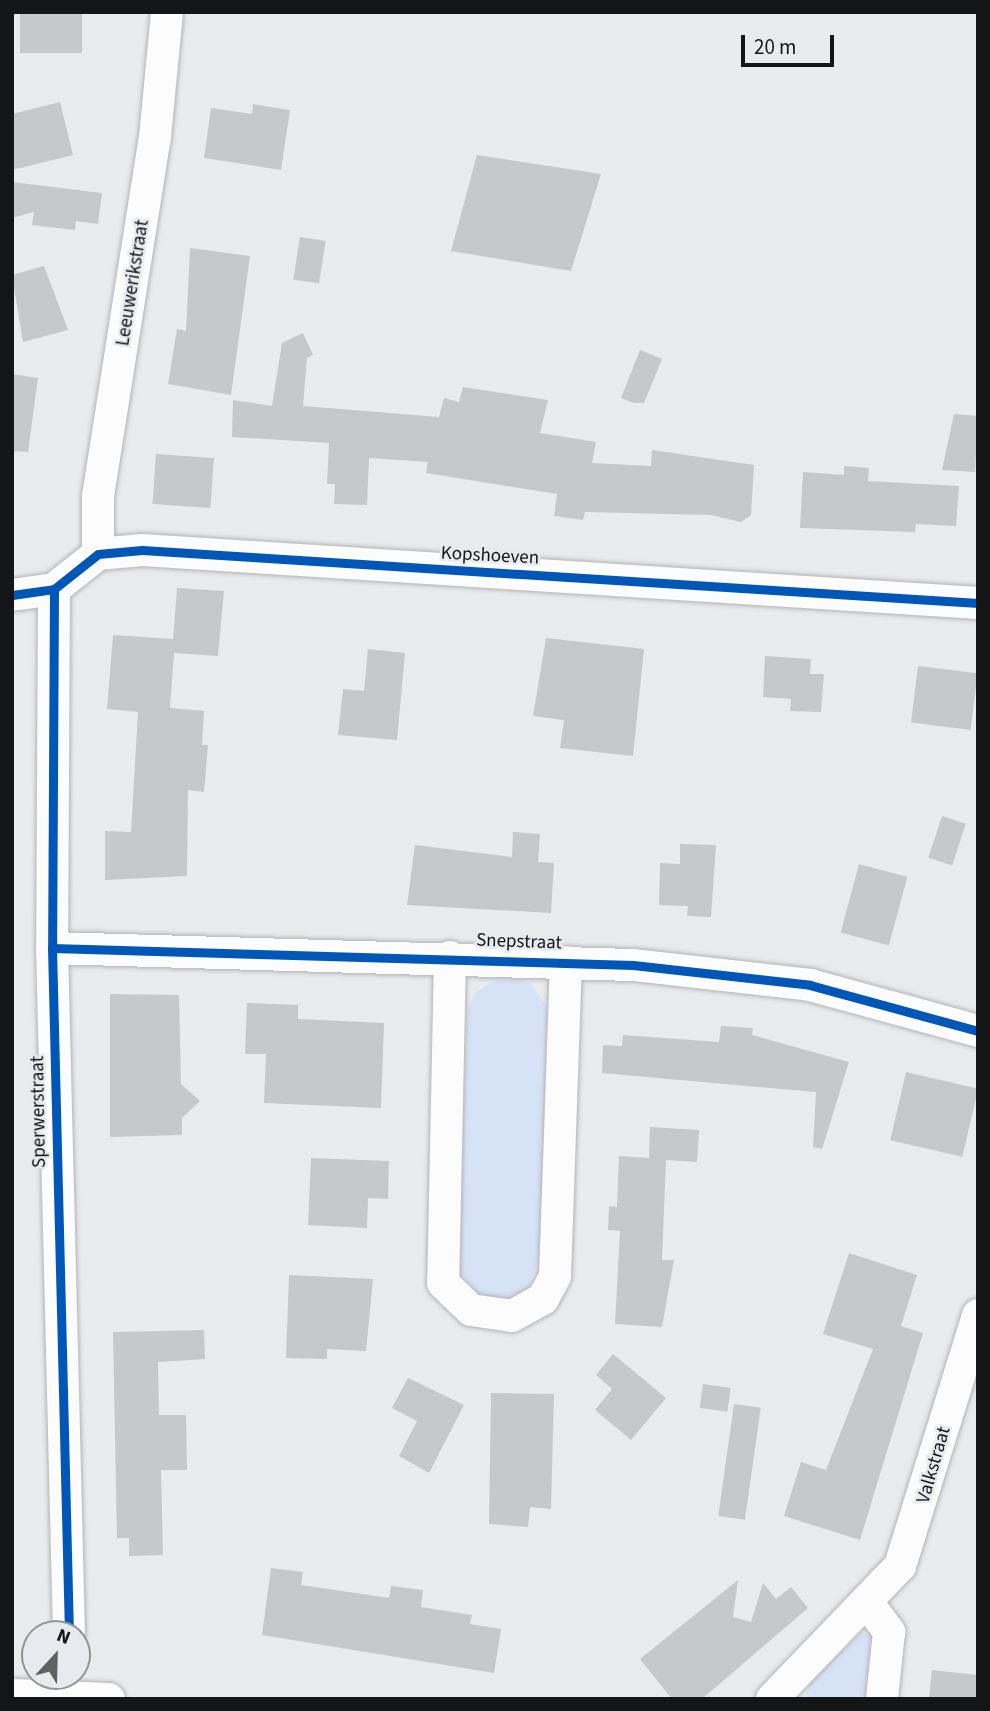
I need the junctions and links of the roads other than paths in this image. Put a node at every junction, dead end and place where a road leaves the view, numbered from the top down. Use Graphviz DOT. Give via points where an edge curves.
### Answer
graph roads {
  1 [pos="167,12"];
  2 [pos="98,554"];
  3 [pos="54,589"];
  4 [pos="12,595"];
  5 [pos="978,603"];
  6 [pos="52,948"];
  7 [pos="450,957"];
  8 [pos="566,962"];
  9 [pos="978,1031"];
  10 [pos="978,1315"];
  11 [pos="869,1605"];
  12 [pos="69,1620"];
  13 [pos="41,1690"];
  14 [pos="84,1690"];
  15 [pos="12,1695"];
  16 [pos="109,1699"];
  17 [pos="772,1699"];
  18 [pos="882,1699"];
  1 -- 2 [label="street, Leeuwerikstraat" via="155,138 98,496"];
  2 -- 3 [label="street"];
  2 -- 5 [label="street, Kopshoeven" via="142,550"];
  3 -- 4 [label="street"];
  3 -- 6 [label="street, Sperwerstraat"];
  6 -- 7 [label="street, Snepstraat"];
  6 -- 12 [label="street, Sperwerstraat"];
  7 -- 8 [label="street, Snepstraat"];
  7 -- 8 [label="street, Snepstraat" via="443,1283 471,1310 512,1316 543,1299 555,1276"];
  8 -- 9 [label="street, Snepstraat" via="810,985"];
  10 -- 11 [label="street, Valkstraat" via="917,1523 900,1566"];
  11 -- 17 [label="street, Valkstraat"];
  11 -- 18 [label="street" via="889,1632"];
  13 -- 15 [label="street"];
  14 -- 16 [label="street"];
}
